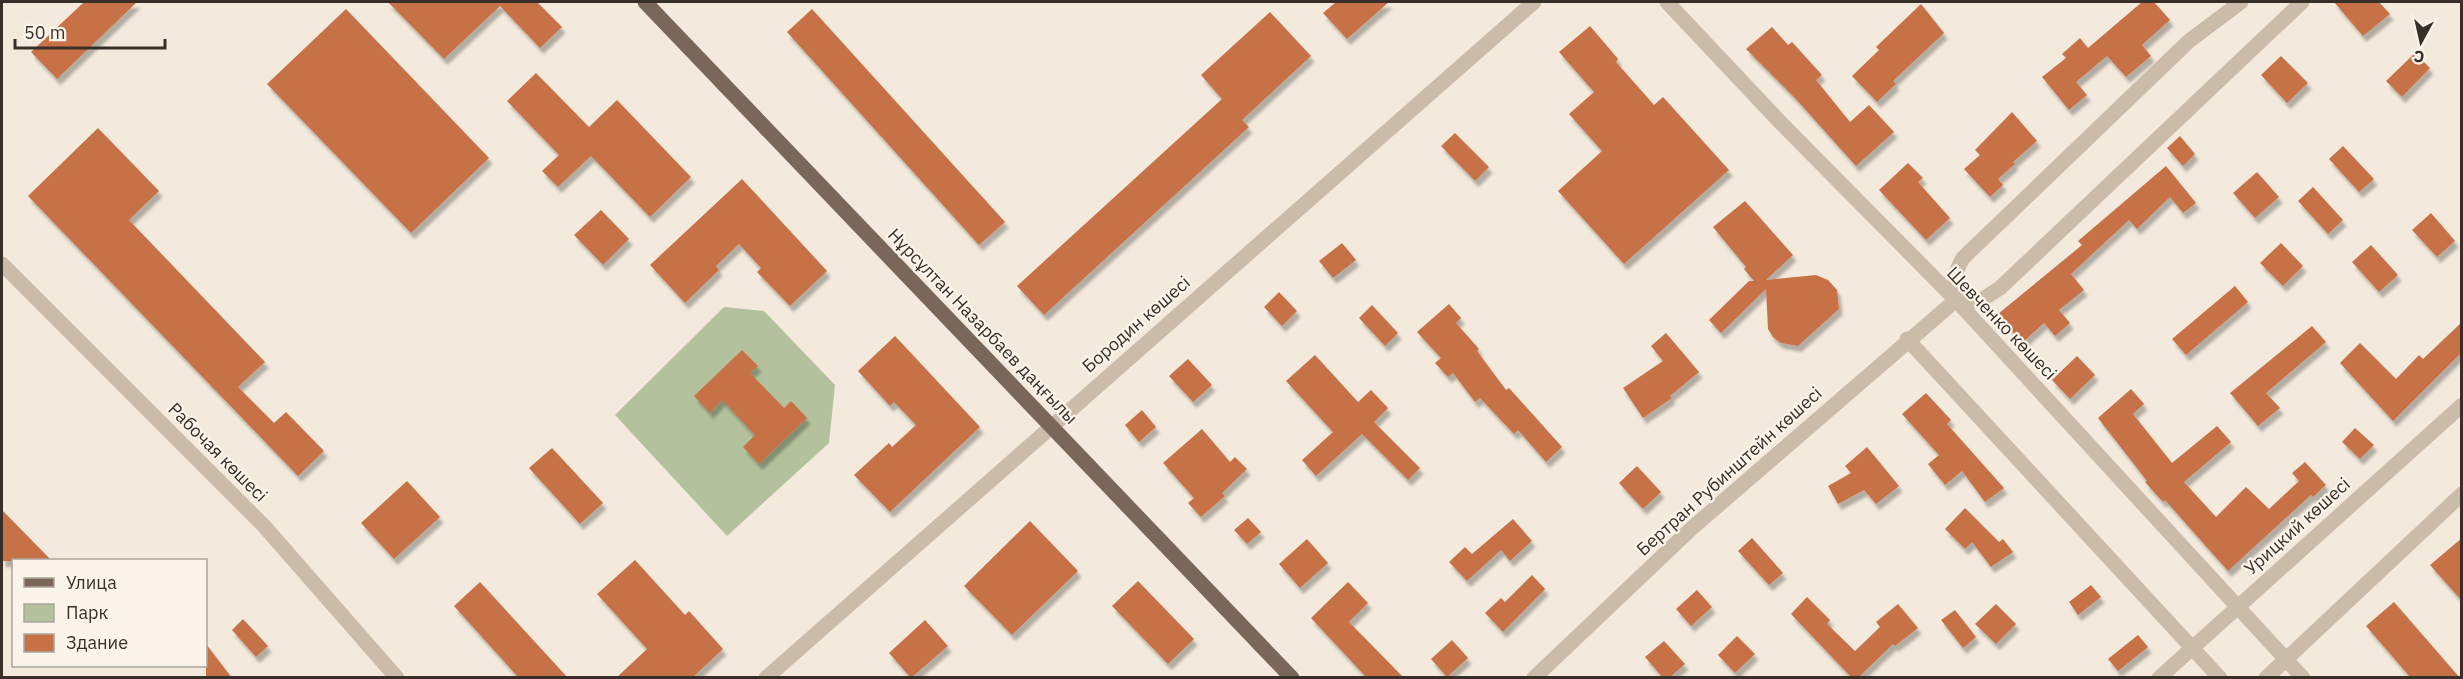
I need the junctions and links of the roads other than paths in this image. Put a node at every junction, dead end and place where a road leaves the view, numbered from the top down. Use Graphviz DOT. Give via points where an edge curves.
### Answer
graph roads {
  1 [pos="645,2"];
  2 [pos="1534,2"];
  3 [pos="1667,2"];
  4 [pos="2241,2"];
  5 [pos="2302,2"];
  6 [pos="2,264"];
  7 [pos="1956,300"];
  8 [pos="1907,339"];
  9 [pos="2462,405"];
  10 [pos="1050,425"];
  11 [pos="2462,494"];
  12 [pos="2238,606"];
  13 [pos="2192,647"];
  14 [pos="2287,659"];
  15 [pos="397,678"];
  16 [pos="766,678"];
  17 [pos="1292,678"];
  18 [pos="1534,678"];
  19 [pos="2159,678"];
  20 [pos="2220,678"];
  21 [pos="2266,678"];
  22 [pos="2303,678"];
  1 -- 10 [label="main road, Нұрсұлтан Назарбаев даңғылы"];
  2 -- 10 [label="street, Бородин көшесі"];
  3 -- 7 [label="street, Шевченко көшесі"];
  4 -- 7 [label="street" via="2189,41 1964,258 1953,282"];
  5 -- 7 [label="street" via="2000,288 1980,300"];
  6 -- 15 [label="street, Рабочая көшесі" via="264,526"];
  7 -- 8 [label="street, Бертран Рубинштейн көшесі"];
  7 -- 12 [label="street, Шевченко көшесі"];
  8 -- 13 [label="street"];
  8 -- 18 [label="street, Бертран Рубинштейн көшесі" via="1692,528"];
  9 -- 12 [label="street, Урицкий көшесі"];
  10 -- 16 [label="street, Бородин көшесі"];
  10 -- 17 [label="main road, Нұрсұлтан Назарбаев даңғылы"];
  11 -- 14 [label="street"];
  12 -- 13 [label="street, Урицкий көшесі"];
  12 -- 14 [label="street, Шевченко көшесі"];
  13 -- 19 [label="street, Урицкий көшесі"];
  13 -- 20 [label="street"];
  14 -- 21 [label="street"];
  14 -- 22 [label="street, Шевченко көшесі"];
}
